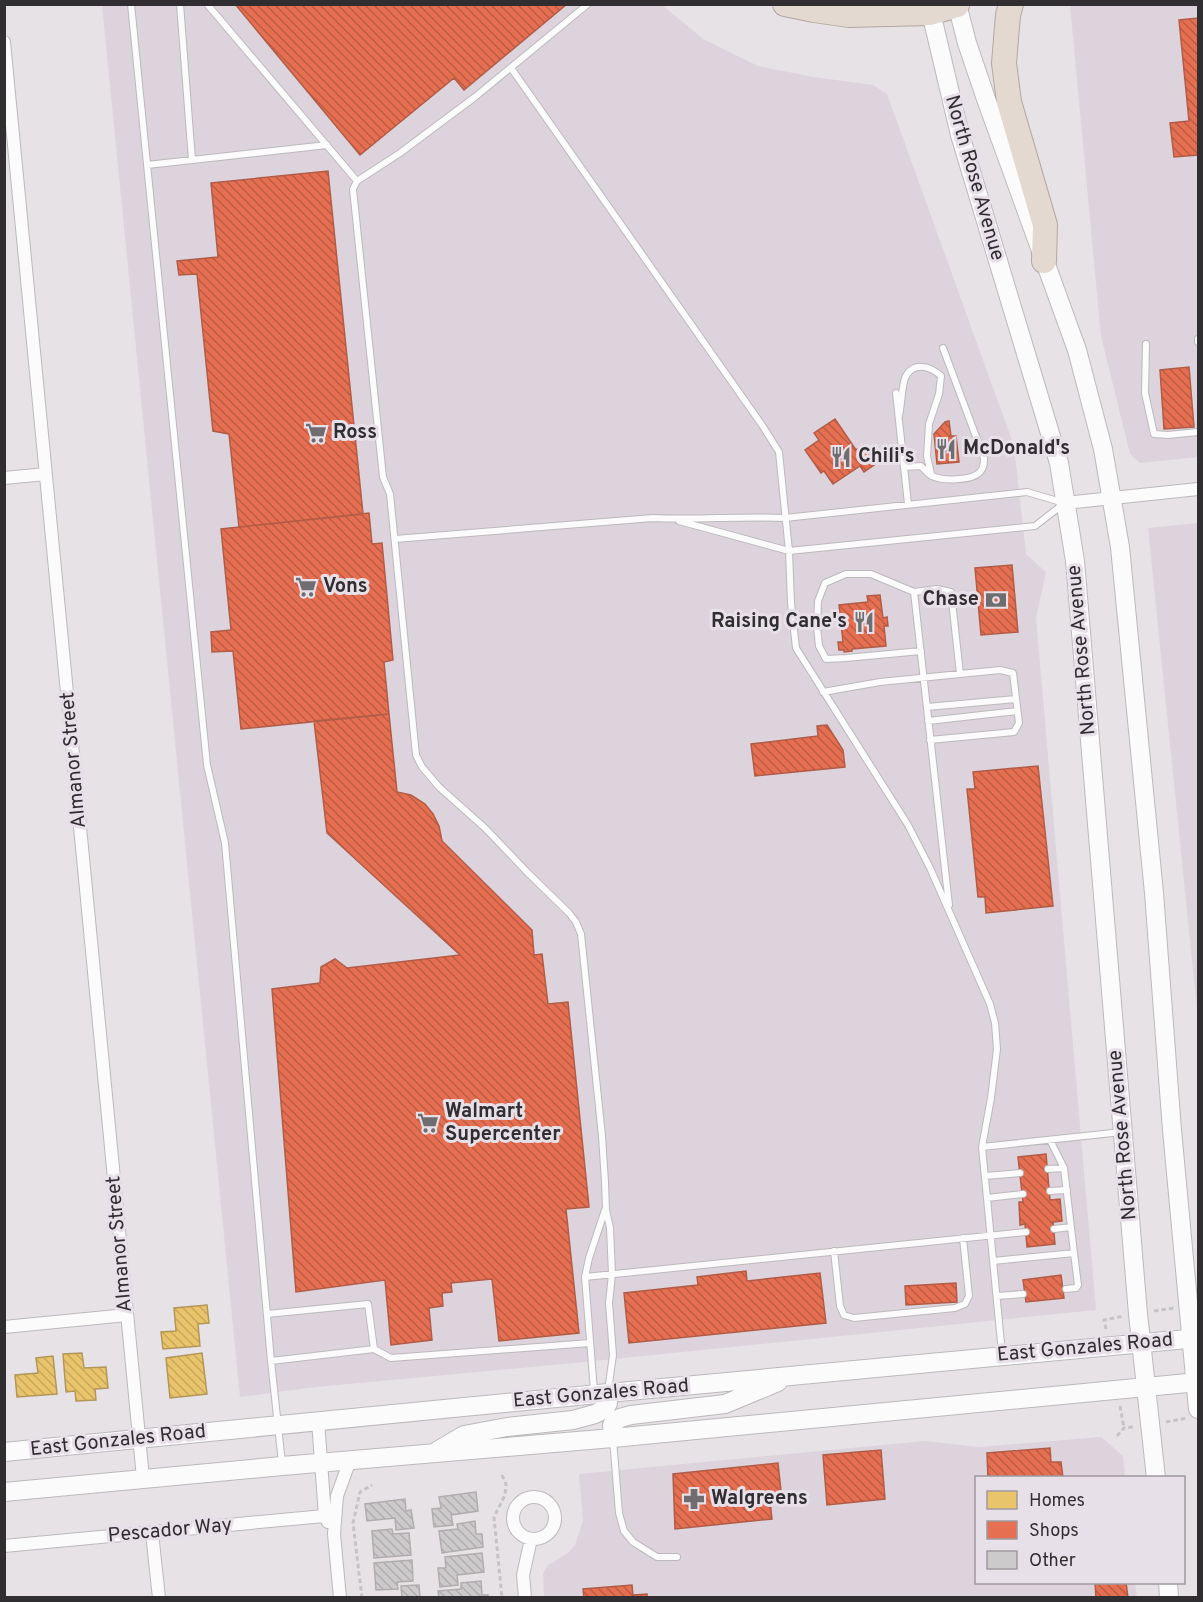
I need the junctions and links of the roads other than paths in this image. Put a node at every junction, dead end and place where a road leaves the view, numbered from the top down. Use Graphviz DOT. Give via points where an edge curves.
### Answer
graph roads {
  1 [pos="131,4"];
  2 [pos="180,4"];
  3 [pos="207,4"];
  4 [pos="588,4"];
  5 [pos="785,4"];
  6 [pos="1011,4"];
  7 [pos="957,5"];
  8 [pos="930,9"];
  9 [pos="4,42"];
  10 [pos="511,68"];
  11 [pos="327,145"];
  12 [pos="192,160"];
  13 [pos="147,165"];
  14 [pos="357,181"];
  15 [pos="1044,261"];
  16 [pos="1146,344"];
  17 [pos="943,348"];
  18 [pos="896,393"];
  19 [pos="899,416"];
  20 [pos="1198,432"];
  21 [pos="904,467"];
  22 [pos="46,474"];
  23 [pos="931,475"];
  24 [pos="4,478"];
  25 [pos="1198,489"];
  26 [pos="1113,497"];
  27 [pos="1065,503"];
  28 [pos="908,504"];
  29 [pos="785,518"];
  30 [pos="674,519"];
  31 [pos="395,539"];
  32 [pos="789,551"];
  33 [pos="914,592"];
  34 [pos="921,651"];
  35 [pos="960,674"];
  36 [pos="924,678"];
  37 [pos="823,692"];
  38 [pos="1016,699"];
  39 [pos="927,707"];
  40 [pos="1017,711"];
  41 [pos="928,721"];
  42 [pos="930,740"];
  43 [pos="950,913"];
  44 [pos="1123,1132"];
  45 [pos="1050,1140"];
  46 [pos="982,1147"];
  47 [pos="1064,1168"];
  48 [pos="1048,1169"];
  49 [pos="1020,1173"];
  50 [pos="985,1176"];
  51 [pos="1067,1190"];
  52 [pos="1050,1191"];
  53 [pos="1023,1194"];
  54 [pos="987,1198"];
  55 [pos="606,1210"];
  56 [pos="1071,1227"];
  57 [pos="1054,1229"];
  58 [pos="1026,1232"];
  59 [pos="991,1235"];
  60 [pos="963,1238"];
  61 [pos="834,1251"];
  62 [pos="1074,1253"];
  63 [pos="993,1261"];
  64 [pos="612,1274"];
  65 [pos="585,1277"];
  66 [pos="1066,1289"];
  67 [pos="1023,1294"];
  68 [pos="997,1296"];
  69 [pos="267,1314"];
  70 [pos="127,1315"];
  71 [pos="4,1327"];
  72 [pos="1195,1338"];
  73 [pos="590,1343"];
  74 [pos="1140,1343"];
  75 [pos="375,1349"];
  76 [pos="1002,1355"];
  77 [pos="271,1360"];
  78 [pos="791,1376"];
  79 [pos="1197,1382"];
  80 [pos="1147,1387"];
  81 [pos="601,1393"];
  82 [pos="1198,1408"];
  83 [pos="318,1421"];
  84 [pos="278,1425"];
  85 [pos="613,1438"];
  86 [pos="139,1439"];
  87 [pos="4,1452"];
  88 [pos="432,1453"];
  89 [pos="350,1460"];
  90 [pos="320,1463"];
  91 [pos="282,1466"];
  92 [pos="1156,1476"];
  93 [pos="143,1478"];
  94 [pos="4,1492"];
  95 [pos="330,1516"];
  96 [pos="152,1533"];
  97 [pos="531,1539"];
  98 [pos="4,1546"];
  99 [pos="677,1557"];
  100 [pos="159,1598"];
  101 [pos="340,1598"];
  102 [pos="525,1598"];
  1 -- 13 [label="lane"];
  2 -- 12 [label="lane"];
  3 -- 11 [label="lane"];
  4 -- 10 [label="lane"];
  5 -- 8 [label="highway" via="849,15"];
  6 -- 15 [label="highway" via="1004,63 1009,102 1045,225"];
  7 -- 8 [label="highway"];
  7 -- 15 [label="main road, North Rose Avenue"];
  8 -- 27 [label="main road, North Rose Avenue" via="960,135 1059,463"];
  9 -- 22 [label="street, Almanor Street"];
  10 -- 14 [label="lane"];
  10 -- 29 [label="lane" via="779,452"];
  11 -- 12 [label="lane"];
  11 -- 14 [label="lane"];
  12 -- 13 [label="lane"];
  13 -- 69 [label="lane" via="207,765 225,843"];
  14 -- 31 [label="lane" via="353,189 383,477 390,494"];
  15 -- 26 [label="main road, North Rose Avenue" via="1077,350"];
  16 -- 20 [label="lane" via="1145,393 1154,434"];
  17 -- 23 [label="lane" via="984,458 982,470 968,478 943,479"];
  18 -- 19 [label="lane"];
  19 -- 21 [label="lane"];
  19 -- 23 [label="lane" via="906,378 912,370 921,366 935,370 941,376 929,424 927,456"];
  21 -- 23 [label="lane" via="921,466"];
  21 -- 28 [label="lane"];
  22 -- 24 [label="street"];
  22 -- 70 [label="street, Almanor Street"];
  25 -- 26 [label="street"];
  26 -- 27 [label="street"];
  26 -- 72 [label="main road, North Rose Avenue" via="1152,882 1188,1306"];
  27 -- 28 [label="lane" via="1027,492"];
  27 -- 32 [label="lane" via="1035,526"];
  27 -- 44 [label="main road, North Rose Avenue" via="1075,561"];
  28 -- 29 [label="lane"];
  29 -- 30 [label="lane"];
  29 -- 32 [label="lane"];
  30 -- 31 [label="lane"];
  30 -- 32 [label="lane"];
  31 -- 55 [label="lane" via="416,755 439,787 569,913 581,934"];
  32 -- 37 [label="lane" via="795,648"];
  33 -- 34 [label="lane"];
  33 -- 34 [label="lane" via="871,574 846,574 825,583 818,601 819,646 826,659"];
  33 -- 35 [label="lane" via="951,592"];
  34 -- 36 [label="lane"];
  35 -- 36 [label="lane"];
  35 -- 38 [label="lane" via="1000,670 1013,673"];
  36 -- 37 [label="lane"];
  36 -- 39 [label="lane"];
  37 -- 43 [label="lane" via="908,825"];
  38 -- 39 [label="lane"];
  38 -- 40 [label="lane"];
  39 -- 41 [label="lane"];
  40 -- 41 [label="lane"];
  40 -- 42 [label="lane" via="1019,723 1014,732"];
  41 -- 42 [label="lane"];
  42 -- 43 [label="lane"];
  43 -- 46 [label="lane" via="995,1023 997,1049"];
  44 -- 45 [label="lane"];
  44 -- 74 [label="main road, North Rose Avenue"];
  45 -- 46 [label="lane"];
  45 -- 47 [label="lane"];
  46 -- 50 [label="lane"];
  47 -- 48 [label="lane"];
  47 -- 51 [label="lane"];
  49 -- 50 [label="lane"];
  50 -- 54 [label="lane"];
  51 -- 52 [label="lane"];
  51 -- 56 [label="lane"];
  53 -- 54 [label="lane"];
  54 -- 59 [label="lane"];
  55 -- 64 [label="lane"];
  55 -- 65 [label="lane"];
  56 -- 57 [label="lane"];
  56 -- 62 [label="lane"];
  58 -- 59 [label="lane"];
  59 -- 60 [label="lane"];
  59 -- 63 [label="lane"];
  60 -- 61 [label="lane"];
  60 -- 61 [label="lane" via="969,1296 965,1304 955,1308 854,1318 844,1315"];
  61 -- 64 [label="lane"];
  62 -- 63 [label="lane"];
  62 -- 66 [label="lane" via="1078,1285"];
  63 -- 68 [label="lane"];
  64 -- 65 [label="lane"];
  64 -- 81 [label="lane" via="609,1303 613,1355"];
  65 -- 73 [label="lane"];
  67 -- 68 [label="lane"];
  68 -- 76 [label="lane"];
  69 -- 75 [label="lane" via="368,1304"];
  69 -- 77 [label="lane"];
  70 -- 71 [label="street"];
  70 -- 86 [label="street, Almanor Street"];
  72 -- 74 [label="main road, East Gonzales Road"];
  72 -- 79 [label="main road, North Rose Avenue"];
  73 -- 75 [label="lane" via="392,1358"];
  73 -- 81 [label="lane"];
  74 -- 76 [label="main road, East Gonzales Road"];
  74 -- 80 [label="main road, North Rose Avenue"];
  75 -- 77 [label="lane"];
  76 -- 78 [label="main road, East Gonzales Road"];
  77 -- 84 [label="lane"];
  78 -- 81 [label="main road, East Gonzales Road"];
  78 -- 85 [label="main road" via="725,1404 620,1418 612,1425"];
  79 -- 80 [label="main road, East Gonzales Road"];
  79 -- 82 [label="main road, North Rose Avenue"];
  80 -- 85 [label="main road, East Gonzales Road"];
  80 -- 92 [label="main road, North Rose Avenue"];
  81 -- 83 [label="main road, East Gonzales Road"];
  81 -- 88 [label="main road" via="608,1403 595,1414 464,1435"];
  83 -- 84 [label="main road, East Gonzales Road"];
  83 -- 90 [label="street"];
  84 -- 86 [label="main road, East Gonzales Road"];
  84 -- 91 [label="lane"];
  85 -- 88 [label="main road, East Gonzales Road"];
  85 -- 99 [label="lane" via="624,1531 633,1542 657,1557"];
  86 -- 87 [label="main road, East Gonzales Road"];
  86 -- 93 [label="street, Almanor Street"];
  88 -- 89 [label="main road, East Gonzales Road"];
  89 -- 90 [label="main road, East Gonzales Road"];
  89 -- 95 [label="street"];
  90 -- 91 [label="main road, East Gonzales Road"];
  90 -- 95 [label="street"];
  91 -- 93 [label="main road, East Gonzales Road"];
  93 -- 94 [label="main road, East Gonzales Road"];
  95 -- 96 [label="street, Pescador Way"];
  95 -- 101 [label="street"];
  96 -- 98 [label="street, Pescador Way"];
  96 -- 100 [label="street"];
  97 -- 102 [label="street" via="523,1575"];
}
